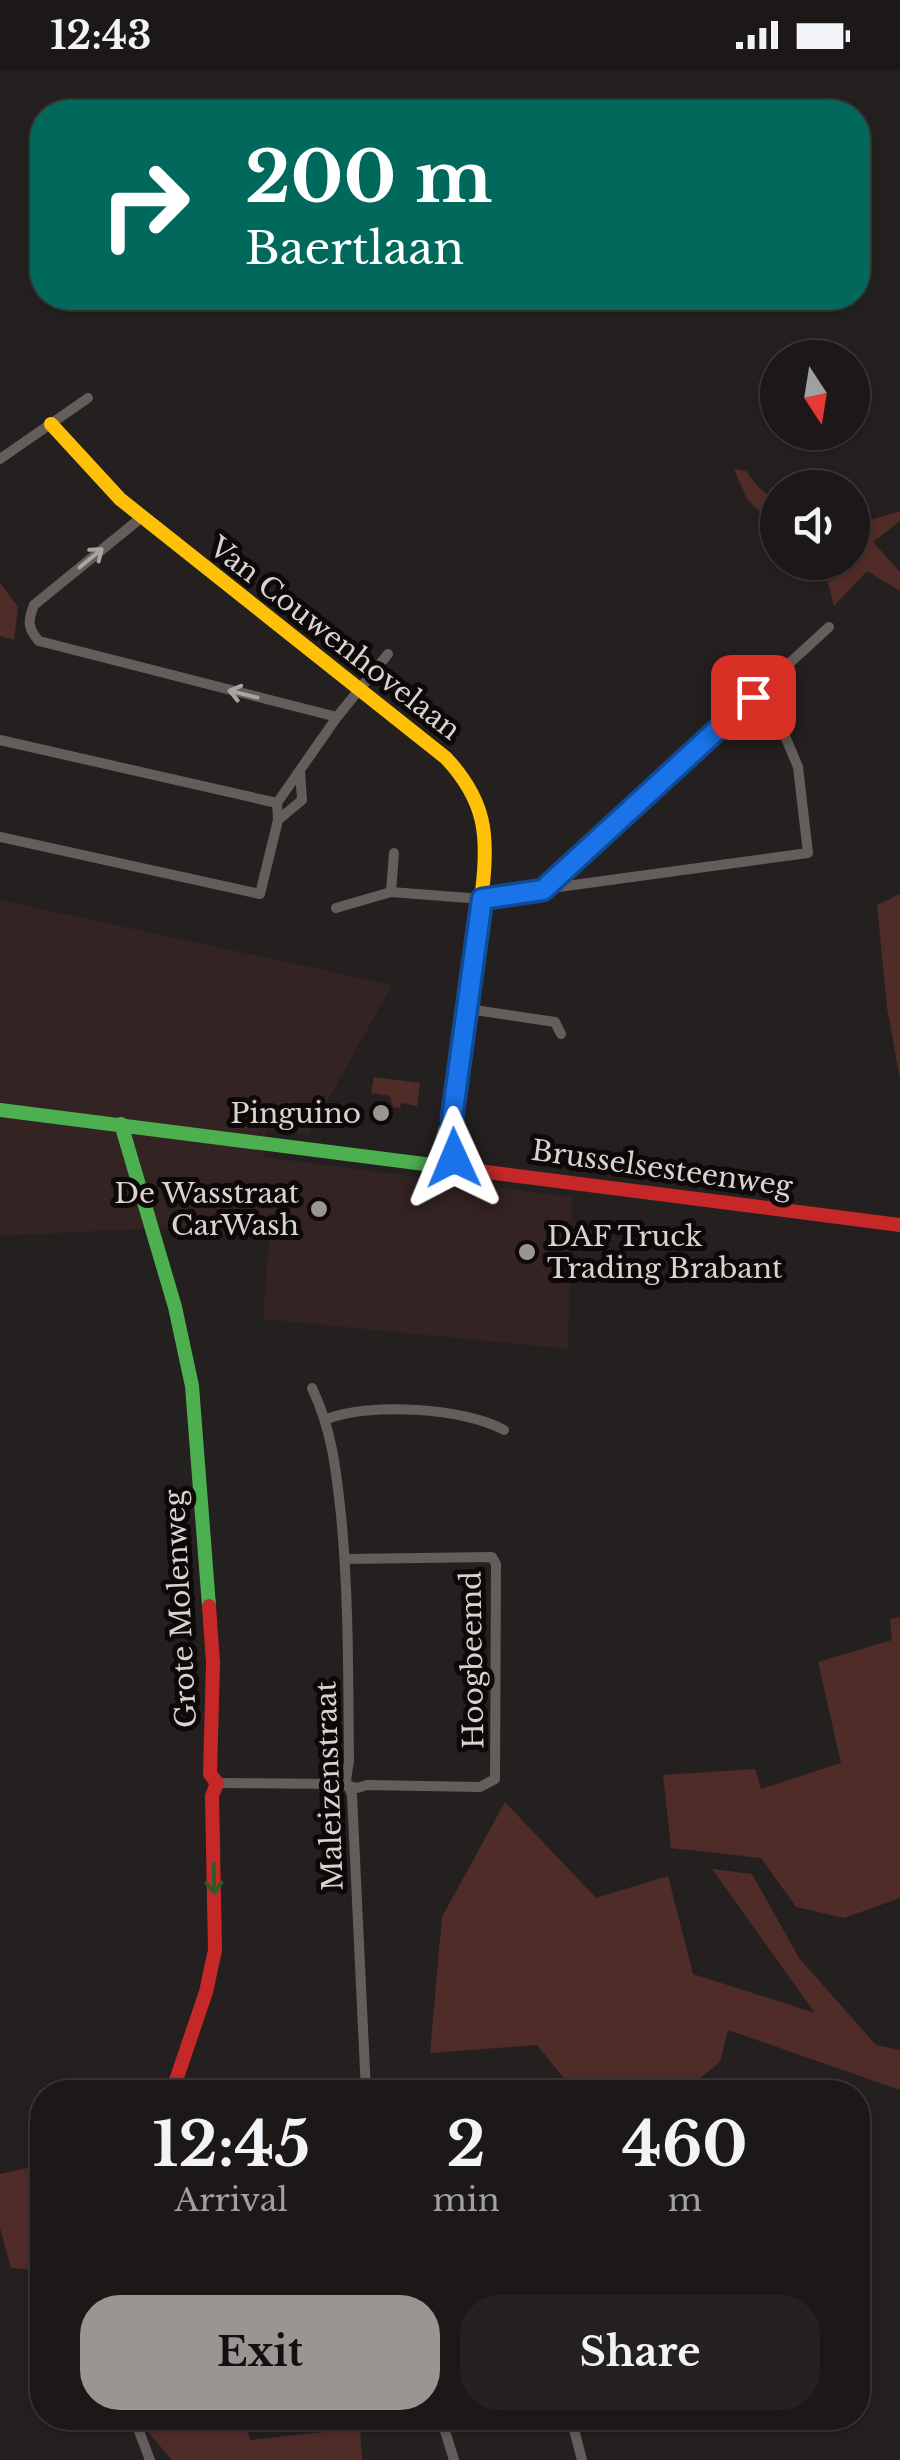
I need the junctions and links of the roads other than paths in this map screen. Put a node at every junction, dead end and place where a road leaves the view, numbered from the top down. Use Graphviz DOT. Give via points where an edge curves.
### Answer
graph roads {
  1 [pos="88,398"];
  2 [pos="51,424"];
  3 [pos="0,459"];
  4 [pos="142,516"];
  5 [pos="828,627"];
  6 [pos="388,654"];
  7 [pos="362,688"];
  8 [pos="753,697"];
  9 [pos="337,718"];
  10 [pos="0,740"];
  11 [pos="300,770"];
  12 [pos="278,804"];
  13 [pos="278,820"];
  14 [pos="0,837"];
  15 [pos="394,853"];
  16 [pos="543,890"];
  17 [pos="390,892"];
  18 [pos="482,899"];
  19 [pos="336,908"];
  20 [pos="468,1010"];
  21 [pos="561,1034"];
  22 [pos="0,1110"];
  23 [pos="452,1118"];
  24 [pos="121,1124"];
  25 [pos="434,1163"];
  26 [pos="454,1165"];
  27 [pos="900,1225"];
  28 [pos="312,1388"];
  29 [pos="327,1419"];
  30 [pos="504,1430"];
  31 [pos="345,1559"];
  32 [pos="217,1783"];
  33 [pos="346,1784"];
  34 [pos="176,2080"];
  35 [pos="365,2080"];
  36 [pos="139,2430"];
  37 [pos="445,2430"];
  38 [pos="575,2430"];
  39 [pos="150,2460"];
  40 [pos="454,2460"];
  41 [pos="582,2460"];
  1 -- 2 [label="street"];
  2 -- 3 [label="street"];
  2 -- 4 [label="street, Van Couwenhovelaan"];
  4 -- 7 [label="street, Van Couwenhovelaan"];
  9 -- 4 [label="street, one-way" via="38,641 29,628 34,605"];
  5 -- 8 [label="street"];
  6 -- 7 [label="street"];
  7 -- 9 [label="street"];
  7 -- 18 [label="street, Van Couwenhovelaan" via="433,745 476,797 487,852"];
  8 -- 16 [label="street"];
  8 -- 16 [label="street" via="785,736 798,767 808,853"];
  9 -- 11 [label="street"];
  10 -- 12 [label="street"];
  11 -- 12 [label="street"];
  11 -- 13 [label="street" via="302,800"];
  12 -- 13 [label="street"];
  13 -- 14 [label="street" via="260,894"];
  15 -- 17 [label="street"];
  16 -- 18 [label="street"];
  17 -- 18 [label="street"];
  17 -- 19 [label="street"];
  18 -- 20 [label="street, Van Couwenhovelaan"];
  20 -- 21 [label="street" via="555,1022"];
  20 -- 23 [label="street, Van Couwenhovelaan"];
  22 -- 24 [label="street, Brusselsesteenweg"];
  23 -- 25 [label="street, Van Couwenhovelaan"];
  23 -- 26 [label="street, Van Couwenhovelaan"];
  24 -- 25 [label="street, Brusselsesteenweg"];
  24 -- 32 [label="street, Grote Molenweg" via="192,1386 214,1664 210,1774"];
  25 -- 26 [label="street, Brusselsesteenweg"];
  26 -- 27 [label="street, Brusselsesteenweg"];
  28 -- 29 [label="street, Maleizenstraat"];
  29 -- 30 [label="street" via="347,1411 412,1409"];
  29 -- 31 [label="street, Maleizenstraat"];
  31 -- 33 [label="street, Maleizenstraat"];
  31 -- 33 [label="street, Hoogbeemd" via="492,1556 497,1769 488,1785"];
  32 -- 33 [label="street"];
  32 -- 34 [label="street, Grote Molenweg, one-way" via="215,1950"];
  33 -- 35 [label="street, Maleizenstraat" via="352,1796"];
  36 -- 39 [label="street"];
  37 -- 40 [label="street"];
  38 -- 41 [label="street"];
}
